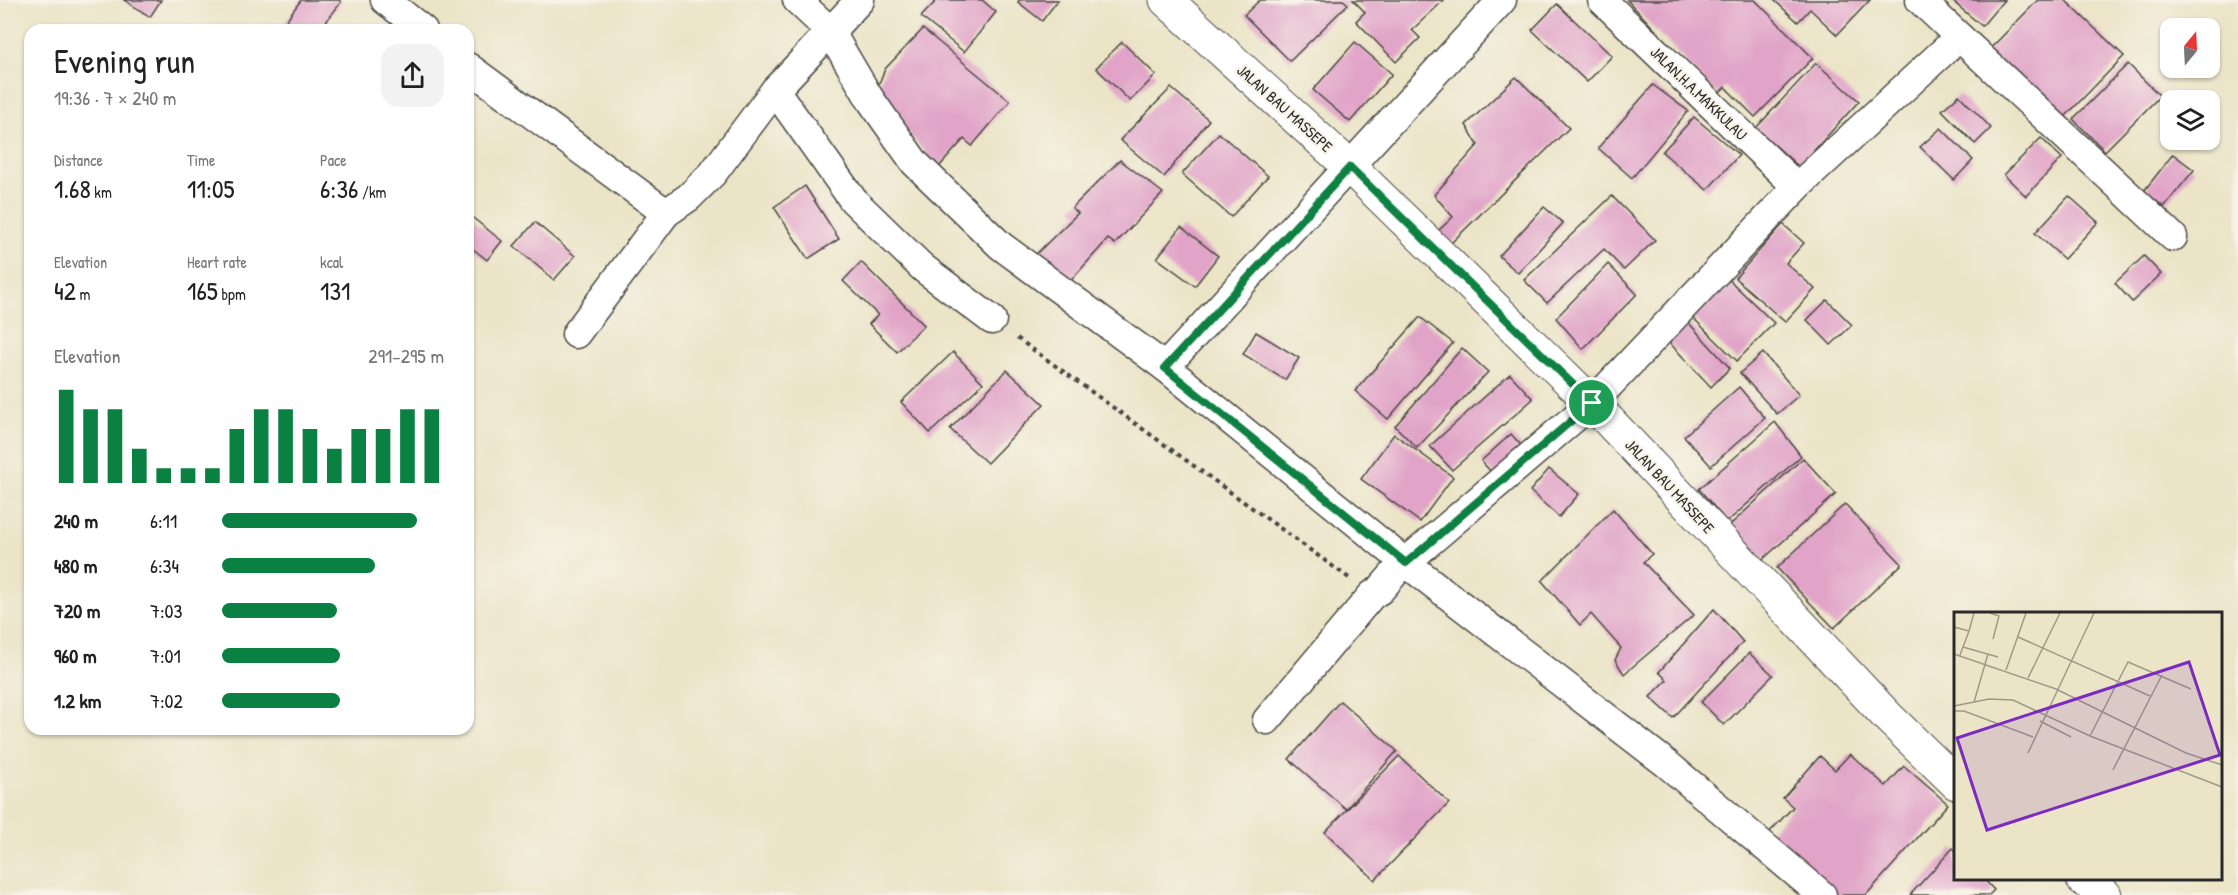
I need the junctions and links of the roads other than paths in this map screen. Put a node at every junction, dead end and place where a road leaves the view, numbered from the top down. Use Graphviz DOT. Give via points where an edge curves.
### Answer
graph roads {
  1 [pos="385,0"];
  2 [pos="797,0"];
  3 [pos="860,0"];
  4 [pos="1166,0"];
  5 [pos="1502,0"];
  6 [pos="1602,0"];
  7 [pos="1920,0"];
  8 [pos="415,24"];
  9 [pos="1959,37"];
  10 [pos="825,38"];
  11 [pos="474,71"];
  12 [pos="775,90"];
  13 [pos="1350,167"];
  14 [pos="1797,187"];
  15 [pos="666,213"];
  16 [pos="2174,237"];
  17 [pos="992,320"];
  18 [pos="576,334"];
  19 [pos="1165,368"];
  20 [pos="1592,403"];
  21 [pos="1403,566"];
  22 [pos="1267,720"];
  23 [pos="1954,781"];
  24 [pos="2083,880"];
  25 [pos="1822,895"];
  26 [pos="2105,895"];
  1 -- 8 [label="street"];
  2 -- 10 [label="street"];
  3 -- 10 [label="street"];
  4 -- 13 [label="main road, JALAN BAU MASSEPE"];
  5 -- 13 [label="street"];
  6 -- 14 [label="street, JALAN.H.A.MAKKULAU"];
  7 -- 9 [label="street"];
  9 -- 14 [label="street"];
  9 -- 16 [label="street"];
  10 -- 12 [label="street"];
  10 -- 19 [label="street" via="915,163 1001,246"];
  11 -- 15 [label="street"];
  12 -- 15 [label="street" via="713,173"];
  12 -- 17 [label="street" via="853,200 923,268"];
  13 -- 19 [label="street"];
  13 -- 20 [label="main road, JALAN BAU MASSEPE"];
  14 -- 20 [label="street"];
  15 -- 18 [label="street"];
  19 -- 21 [label="street"];
  20 -- 21 [label="street"];
  20 -- 23 [label="main road, JALAN BAU MASSEPE" via="1888,717"];
  21 -- 22 [label="street" via="1376,592"];
  21 -- 25 [label="street" via="1667,764"];
  24 -- 26 [label="main road"];
}
